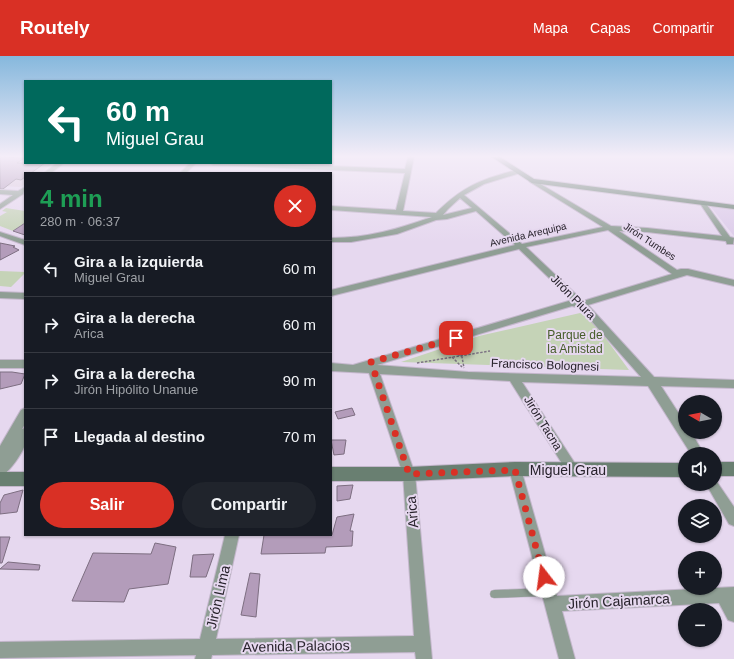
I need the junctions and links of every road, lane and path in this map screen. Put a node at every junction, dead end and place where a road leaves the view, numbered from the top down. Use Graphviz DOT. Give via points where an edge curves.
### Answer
graph roads {
  1 [pos="405,185"];
  2 [pos="474,185"];
  3 [pos="539,185"];
  4 [pos="566,185"];
  5 [pos="0,188"];
  6 [pos="24,189"];
  7 [pos="0,192"];
  8 [pos="22,193"];
  9 [pos="459,194"];
  10 [pos="702,202"];
  11 [pos="0,207"];
  12 [pos="734,207"];
  13 [pos="332,208"];
  14 [pos="478,209"];
  15 [pos="399,212"];
  16 [pos="437,216"];
  17 [pos="608,228"];
  18 [pos="0,234"];
  19 [pos="332,240"];
  20 [pos="731,240"];
  21 [pos="24,243"];
  22 [pos="522,246"];
  23 [pos="734,247"];
  24 [pos="680,272"];
  25 [pos="734,283"];
  26 [pos="332,293"];
  27 [pos="24,296"];
  28 [pos="2,298"];
  29 [pos="577,302"];
  30 [pos="442,343"];
  31 [pos="490,351"];
  32 [pos="460,356"];
  33 [pos="0,364"];
  34 [pos="24,364"];
  35 [pos="413,364"];
  36 [pos="332,367"];
  37 [pos="372,367"];
  38 [pos="464,368"];
  39 [pos="513,377"];
  40 [pos="651,381"];
  41 [pos="734,384"];
  42 [pos="24,415"];
  43 [pos="24,435"];
  44 [pos="693,447"];
  45 [pos="0,457"];
  46 [pos="734,469"];
  47 [pos="515,470"];
  48 [pos="572,470"];
  49 [pos="678,470"];
  50 [pos="722,470"];
  51 [pos="0,471"];
  52 [pos="332,474"];
  53 [pos="409,474"];
  54 [pos="0,479"];
  55 [pos="24,479"];
  56 [pos="716,491"];
  57 [pos="734,519"];
  58 [pos="232,536"];
  59 [pos="494,594"];
  60 [pos="729,595"];
  61 [pos="550,598"];
  62 [pos="734,614"];
  63 [pos="0,650"];
  64 [pos="424,651"];
  65 [pos="204,653"];
  66 [pos="567,659"];
  1 -- 15 [label="street"];
  2 -- 9 [label="street"];
  3 -- 17 [label="street, Jirón Tumbes"];
  4 -- 10 [label="street"];
  5 -- 6 [label="street"];
  7 -- 8 [label="street"];
  8 -- 11 [label="street"];
  9 -- 14 [label="street, Jirón Piura"];
  9 -- 16 [label="street"];
  10 -- 12 [label="street"];
  10 -- 20 [label="street"];
  13 -- 15 [label="street"];
  14 -- 16 [label="street" via="447,217"];
  14 -- 22 [label="street, Jirón Piura"];
  15 -- 16 [label="street"];
  16 -- 19 [label="street" via="397,232 351,240"];
  17 -- 20 [label="street, Avenida Arequipa"];
  17 -- 22 [label="street, Avenida Arequipa"];
  17 -- 24 [label="street, Jirón Tumbes"];
  18 -- 21 [label="street"];
  20 -- 23 [label="street"];
  22 -- 26 [label="street, Avenida Arequipa"];
  22 -- 29 [label="street, Jirón Piura"];
  24 -- 25 [label="street"];
  24 -- 29 [label="street"];
  27 -- 28 [label="street"];
  29 -- 30 [label="street"];
  29 -- 40 [label="street, Jirón Piura"];
  30 -- 32 [label="path"];
  30 -- 37 [label="street"];
  31 -- 32 [label="path"];
  32 -- 35 [label="path"];
  32 -- 38 [label="path"];
  33 -- 34 [label="street"];
  36 -- 37 [label="street, Francisco Bolognesi"];
  37 -- 39 [label="street, Francisco Bolognesi" via="468,376"];
  37 -- 53 [label="street, Arica"];
  39 -- 40 [label="street, Francisco Bolognesi"];
  39 -- 48 [label="street, Jirón Tacna"];
  40 -- 41 [label="street, Francisco Bolognesi"];
  40 -- 44 [label="street, Jirón Piura"];
  42 -- 45 [label="street"];
  43 -- 51 [label="street"];
  46 -- 50 [label="street"];
  47 -- 48 [label="street, Miguel Grau"];
  47 -- 53 [label="street, Miguel Grau"];
  47 -- 61 [label="street"];
  48 -- 49 [label="street, Miguel Grau"];
  52 -- 53 [label="street, Miguel Grau"];
  53 -- 64 [label="street, Arica"];
  54 -- 55 [label="street"];
  56 -- 57 [label="street"];
  58 -- 65 [label="street, Jirón Lima"];
  59 -- 61 [label="lane"];
  60 -- 61 [label="street, Jirón Cajamarca"];
  60 -- 62 [label="street"];
  61 -- 66 [label="street"];
  63 -- 65 [label="street, Avenida Palacios"];
  64 -- 65 [label="street, Avenida Palacios"];
}
